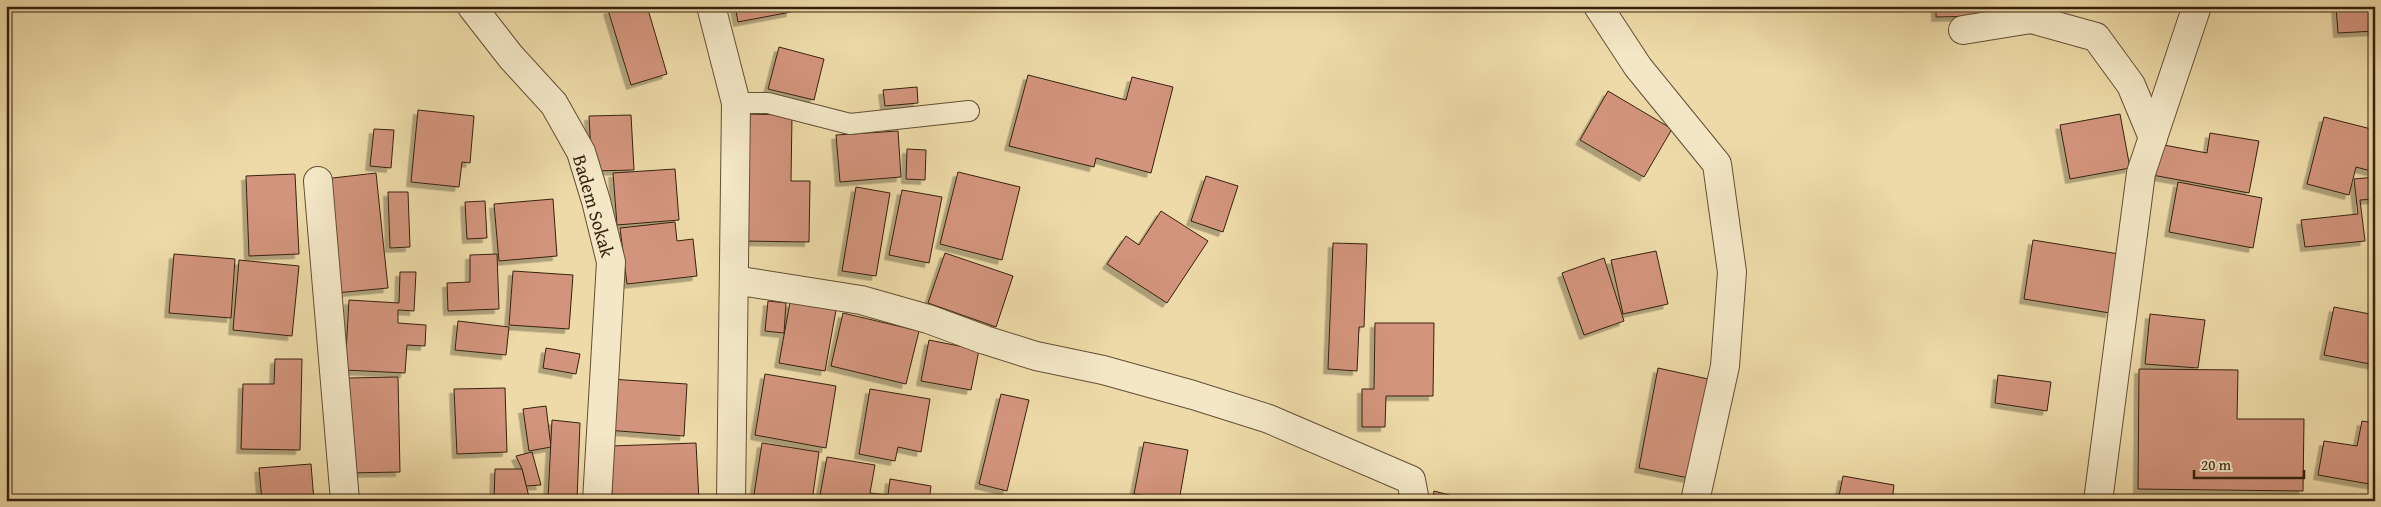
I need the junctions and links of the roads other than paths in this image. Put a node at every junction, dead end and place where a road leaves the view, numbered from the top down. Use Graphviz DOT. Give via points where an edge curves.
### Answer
graph roads {
  1 [pos="711,6"];
  2 [pos="1598,6"];
  3 [pos="2198,6"];
  4 [pos="472,7"];
  5 [pos="1963,30"];
  6 [pos="736,103"];
  7 [pos="969,111"];
  8 [pos="2153,138"];
  9 [pos="318,181"];
  10 [pos="734,280"];
  11 [pos="345,501"];
  12 [pos="597,501"];
  13 [pos="731,501"];
  14 [pos="1414,501"];
  15 [pos="1695,501"];
  16 [pos="2098,501"];
  1 -- 6 [label="street"];
  2 -- 15 [label="street" via="1638,67 1717,164 1732,272 1725,366"];
  3 -- 8 [label="street"];
  4 -- 12 [label="street, Badem Sokak" via="554,104 581,152 596,201 611,262"];
  5 -- 8 [label="street" via="2031,19 2096,38 2131,85"];
  6 -- 7 [label="lane" via="768,103 850,124"];
  6 -- 10 [label="street"];
  8 -- 16 [label="street" via="2141,173"];
  9 -- 11 [label="street"];
  10 -- 13 [label="street"];
  10 -- 14 [label="street" via="861,300 1036,356 1103,370 1269,419 1412,480"];
}
